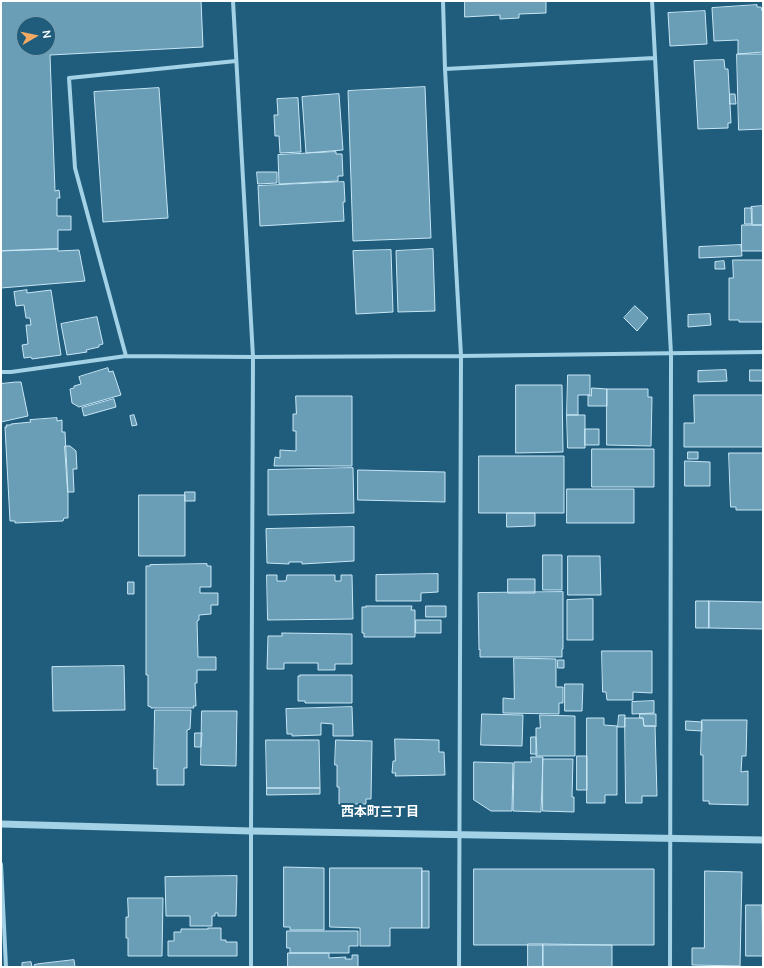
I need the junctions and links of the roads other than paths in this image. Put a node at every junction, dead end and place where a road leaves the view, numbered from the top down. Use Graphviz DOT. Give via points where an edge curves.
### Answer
graph roads {
  1 [pos="233,1"];
  2 [pos="443,1"];
  3 [pos="652,1"];
  4 [pos="654,58"];
  5 [pos="236,61"];
  6 [pos="445,69"];
  7 [pos="763,352"];
  8 [pos="671,354"];
  9 [pos="126,356"];
  10 [pos="461,356"];
  11 [pos="252,357"];
  12 [pos="1,372"];
  13 [pos="1,824"];
  14 [pos="250,831"];
  15 [pos="460,834"];
  16 [pos="670,839"];
  17 [pos="763,840"];
  18 [pos="1,864"];
  19 [pos="6,967"];
  20 [pos="252,967"];
  21 [pos="460,967"];
  22 [pos="670,967"];
  1 -- 5 [label="street"];
  2 -- 6 [label="street"];
  3 -- 4 [label="street"];
  4 -- 6 [label="street"];
  4 -- 8 [label="street"];
  5 -- 9 [label="street" via="69,78 75,168"];
  5 -- 11 [label="street"];
  6 -- 10 [label="street"];
  7 -- 8 [label="street"];
  8 -- 10 [label="street"];
  8 -- 16 [label="street"];
  9 -- 11 [label="street"];
  9 -- 12 [label="street"];
  10 -- 11 [label="street"];
  10 -- 15 [label="street"];
  11 -- 14 [label="street"];
  13 -- 14 [label="street"];
  14 -- 15 [label="street"];
  14 -- 20 [label="street"];
  15 -- 16 [label="street"];
  15 -- 21 [label="street"];
  16 -- 17 [label="street"];
  16 -- 22 [label="street"];
  18 -- 19 [label="street"];
}
